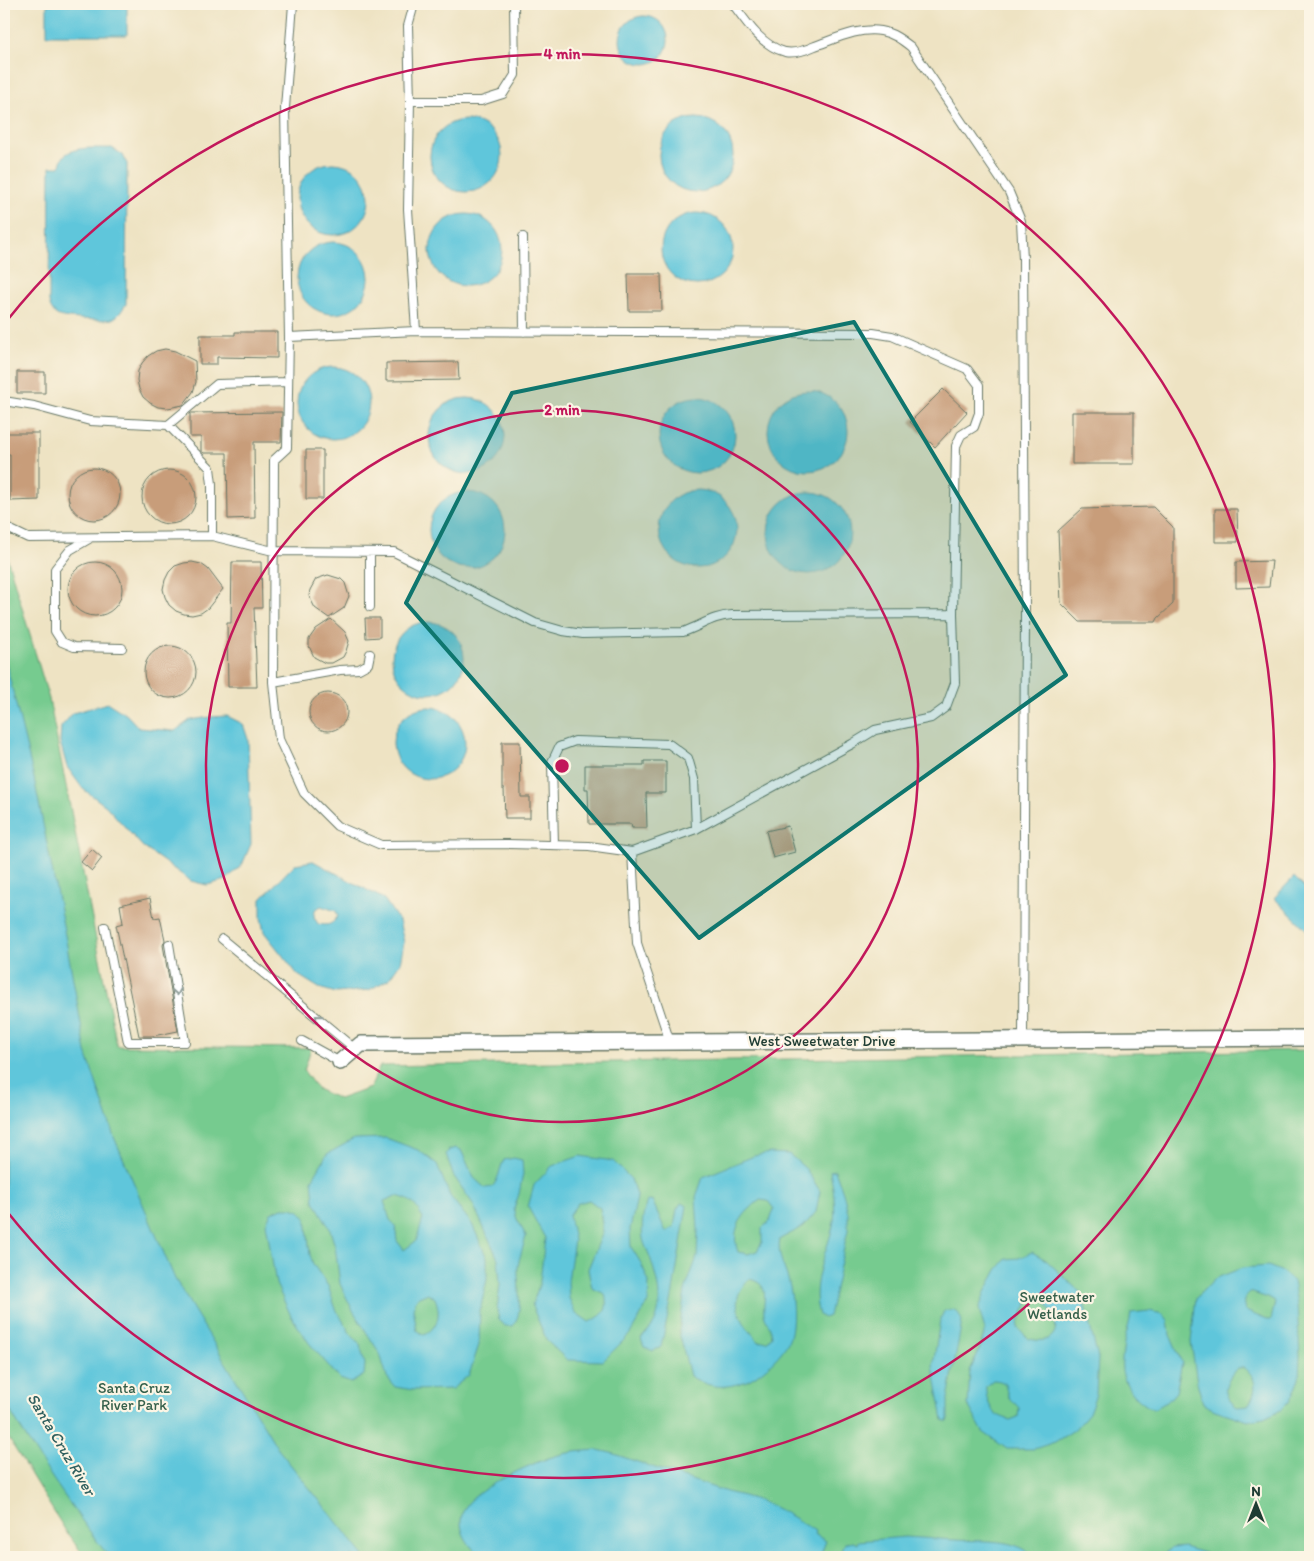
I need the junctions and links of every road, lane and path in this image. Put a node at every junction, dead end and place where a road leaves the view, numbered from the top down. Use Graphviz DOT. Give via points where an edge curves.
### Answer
graph roads {
  1 [pos="293,4"];
  2 [pos="417,4"];
  3 [pos="514,4"];
  4 [pos="733,4"];
  5 [pos="410,101"];
  6 [pos="523,237"];
  7 [pos="416,331"];
  8 [pos="524,332"];
  9 [pos="290,337"];
  10 [pos="288,382"];
  11 [pos="4,401"];
  12 [pos="168,425"];
  13 [pos="4,520"];
  14 [pos="212,536"];
  15 [pos="91,538"];
  16 [pos="273,551"];
  17 [pos="370,552"];
  18 [pos="370,607"];
  19 [pos="953,614"];
  20 [pos="122,648"];
  21 [pos="370,654"];
  22 [pos="273,682"];
  23 [pos="696,829"];
  24 [pos="554,845"];
  25 [pos="632,852"];
  26 [pos="104,927"];
  27 [pos="222,939"];
  28 [pos="169,944"];
  29 [pos="1310,1038"];
  30 [pos="1023,1040"];
  31 [pos="302,1041"];
  32 [pos="670,1042"];
  33 [pos="355,1049"];
  34 [pos="340,1062"];
  1 -- 9 [label="lane" via="286,108"];
  2 -- 5 [label="lane" via="408,26"];
  3 -- 5 [label="lane" via="515,74 503,94 481,101"];
  4 -- 30 [label="lane" via="765,42 786,52 803,51 854,32 881,31 911,47 1009,192 1021,221 1025,585"];
  5 -- 7 [label="lane" via="408,209"];
  6 -- 8 [label="lane"];
  7 -- 8 [label="lane"];
  7 -- 9 [label="lane"];
  8 -- 19 [label="lane" via="873,333 892,336 967,369 979,385 979,413 974,427 961,435 956,446"];
  9 -- 10 [label="lane"];
  10 -- 12 [label="lane" via="217,384"];
  10 -- 16 [label="lane" via="286,448 274,460"];
  11 -- 12 [label="lane" via="90,420"];
  12 -- 14 [label="lane" via="210,468"];
  13 -- 15 [label="lane" via="7,528 28,538"];
  14 -- 15 [label="lane"];
  14 -- 16 [label="lane"];
  15 -- 20 [label="lane" via="70,550 55,569 55,631 62,642 74,647"];
  16 -- 17 [label="lane"];
  16 -- 22 [label="lane"];
  17 -- 18 [label="lane"];
  17 -- 19 [label="lane" via="394,552 535,623 583,634 683,632 719,616 732,615"];
  19 -- 23 [label="lane" via="955,683 946,707 931,718 875,730"];
  21 -- 22 [label="lane" via="368,664 359,668"];
  22 -- 24 [label="lane" via="279,739 304,793 337,826 381,846"];
  23 -- 24 [label="lane" via="694,779 688,758 669,744 575,741 559,746 552,762"];
  23 -- 25 [label="lane"];
  24 -- 25 [label="lane"];
  25 -- 32 [label="lane" via="637,943"];
  28 -- 26 [label="lane, one-way" via="185,1042 128,1042"];
  33 -- 27 [label="lane, one-way"];
  29 -- 30 [label="street, West Sweetwater Drive"];
  30 -- 32 [label="street, West Sweetwater Drive"];
  31 -- 34 [label="lane"];
  32 -- 33 [label="street, West Sweetwater Drive" via="361,1044"];
  33 -- 34 [label="street, West Sweetwater Drive"];
}
